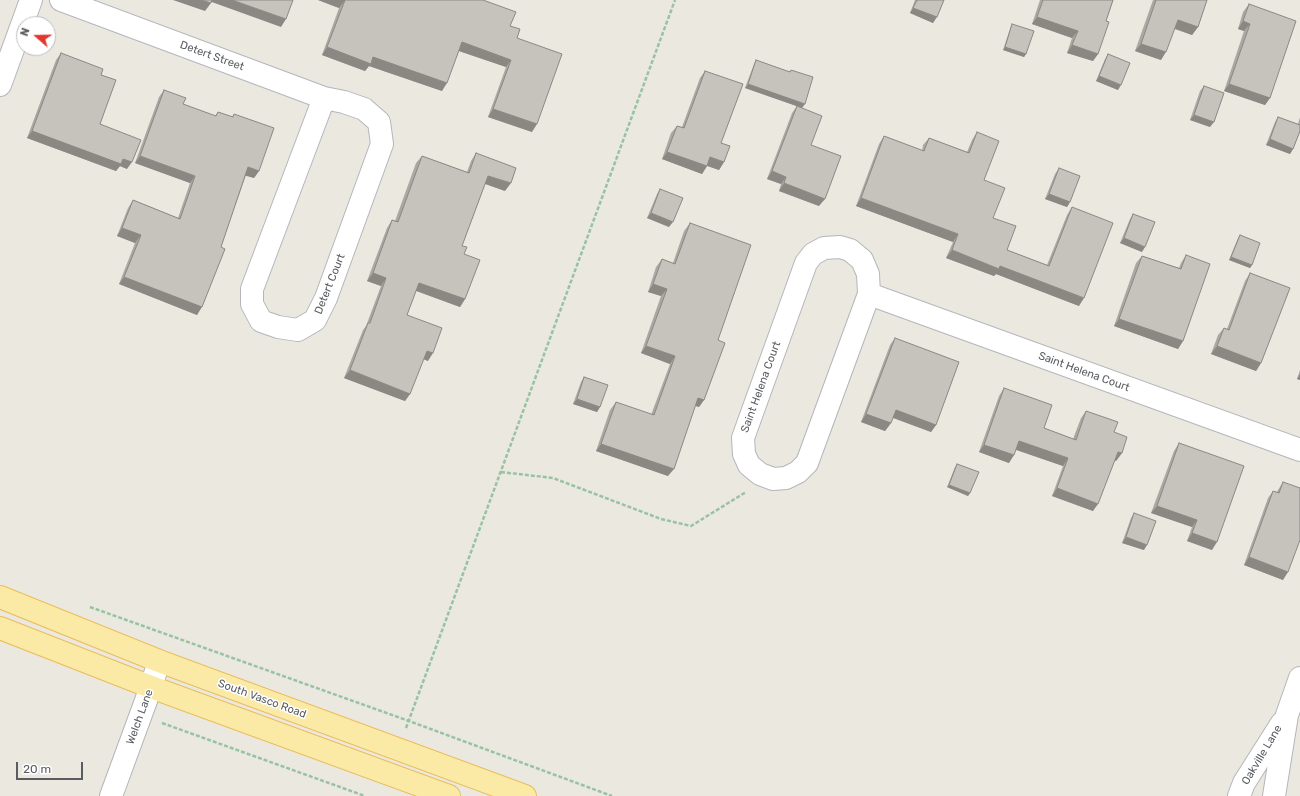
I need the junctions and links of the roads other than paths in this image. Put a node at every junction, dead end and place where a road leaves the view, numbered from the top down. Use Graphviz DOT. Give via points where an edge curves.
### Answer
graph roads {
  1 [pos="31,0"];
  2 [pos="61,0"];
  3 [pos="0,85"];
  4 [pos="324,98"];
  5 [pos="364,109"];
  6 [pos="868,294"];
  7 [pos="1300,450"];
  8 [pos="0,597"];
  9 [pos="0,628"];
  10 [pos="159,661"];
  11 [pos="1300,678"];
  12 [pos="151,687"];
  13 [pos="1287,715"];
  14 [pos="111,796"];
  15 [pos="448,796"];
  16 [pos="525,796"];
  17 [pos="1239,796"];
  18 [pos="1274,796"];
  1 -- 3 [label="street"];
  2 -- 4 [label="street, Detert Street"];
  4 -- 5 [label="street, Detert Street"];
  4 -- 5 [label="street, Detert Court" via="252,289 252,304 261,321 278,327 298,330 315,320 326,298 382,144 379,122"];
  6 -- 6 [label="street, Saint Helena Court" via="807,463 798,472 786,478 772,479 760,474 749,465 744,454 743,438 806,263 813,254 824,248 840,247 850,250 862,260 868,274"];
  6 -- 7 [label="street, Saint Helena Court"];
  8 -- 10 [label="main road, South Vasco Road"];
  9 -- 12 [label="main road"];
  10 -- 12 [label="street, Welch Lane"];
  10 -- 16 [label="main road, South Vasco Road"];
  11 -- 13 [label="street, Oakville Lane"];
  12 -- 14 [label="street, Welch Lane"];
  12 -- 15 [label="main road"];
  13 -- 17 [label="street, Oakville Lane" via="1244,783"];
  13 -- 18 [label="street, Oakville Lane"];
}
